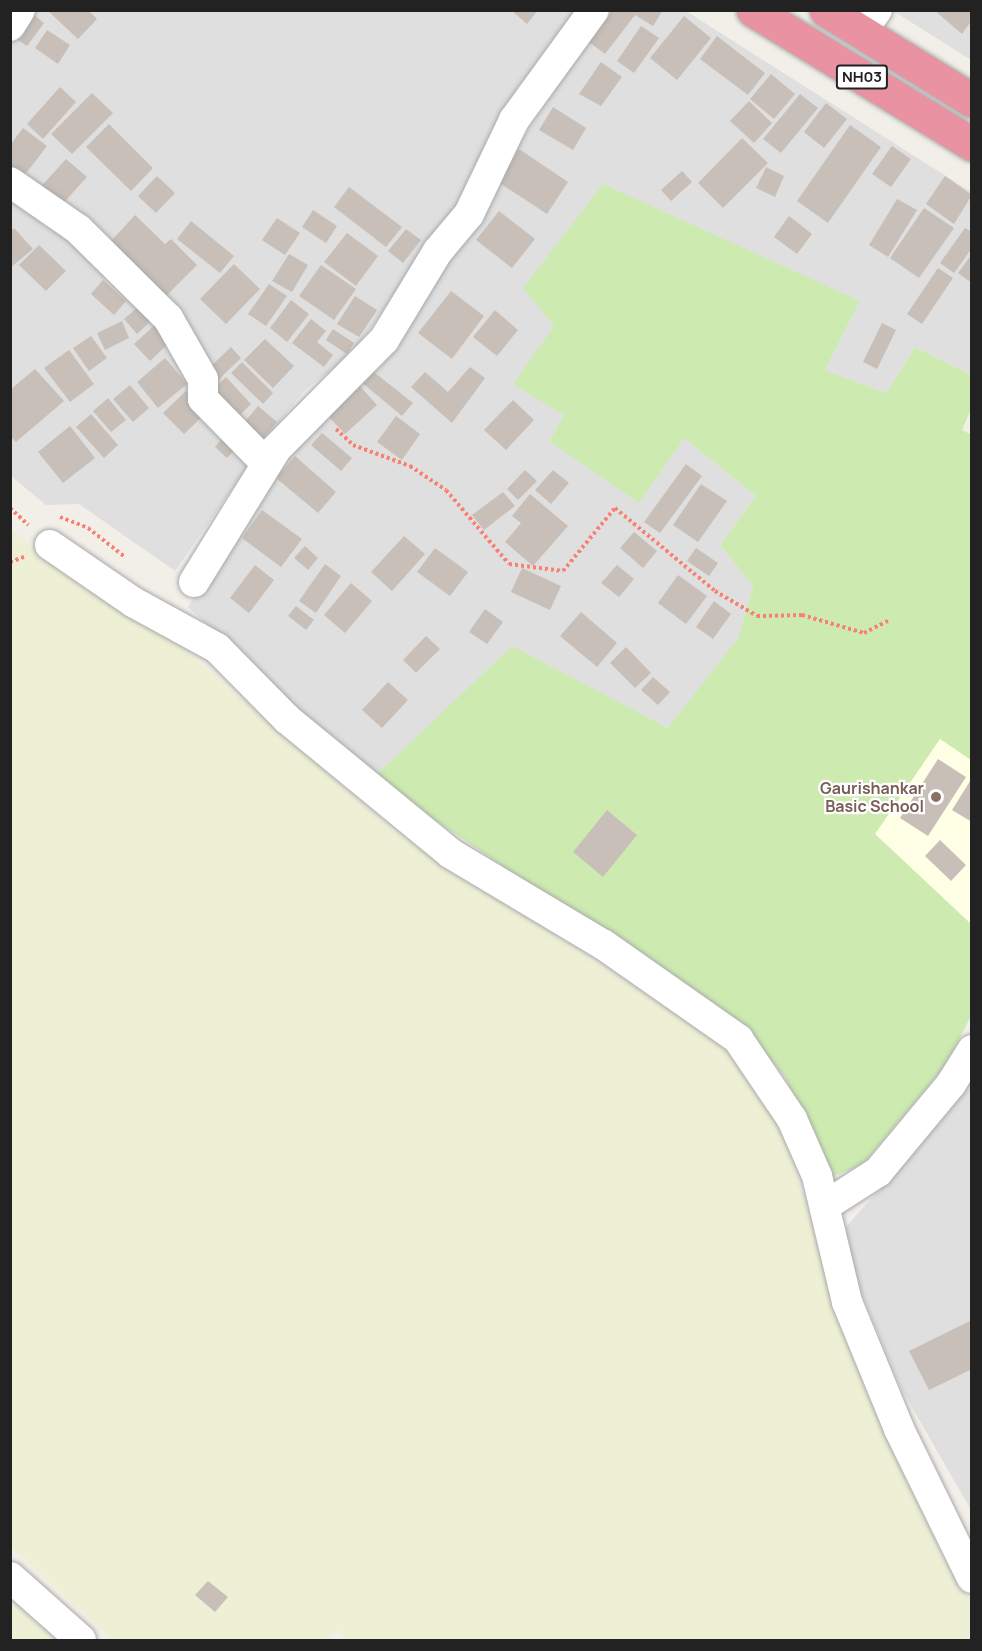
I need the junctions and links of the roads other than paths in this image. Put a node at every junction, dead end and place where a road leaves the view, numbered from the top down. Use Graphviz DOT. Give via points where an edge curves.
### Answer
graph roads {
  1 [pos="20,10"];
  2 [pos="594,10"];
  3 [pos="753,10"];
  4 [pos="826,10"];
  5 [pos="869,21"];
  6 [pos="10,26"];
  7 [pos="972,99"];
  8 [pos="972,144"];
  9 [pos="10,182"];
  10 [pos="266,463"];
  11 [pos="50,545"];
  12 [pos="194,582"];
  13 [pos="972,1050"];
  14 [pos="961,1089"];
  15 [pos="825,1206"];
  16 [pos="10,1577"];
  17 [pos="972,1578"];
  18 [pos="81,1641"];
  1 -- 6 [label="street"];
  2 -- 10 [label="street" via="514,120 469,214 438,251 384,340"];
  3 -- 8 [label="highway, NH03"];
  4 -- 5 [label="highway"];
  5 -- 7 [label="highway"];
  9 -- 10 [label="street" via="78,229 168,318 203,379 203,399"];
  10 -- 12 [label="street"];
  11 -- 15 [label="street" via="133,602 217,648 287,719 450,853 604,945 738,1039 792,1119"];
  13 -- 14 [label="street"];
  14 -- 15 [label="street" via="878,1172"];
  15 -- 17 [label="street" via="847,1302 898,1429"];
  16 -- 18 [label="street"];
}
